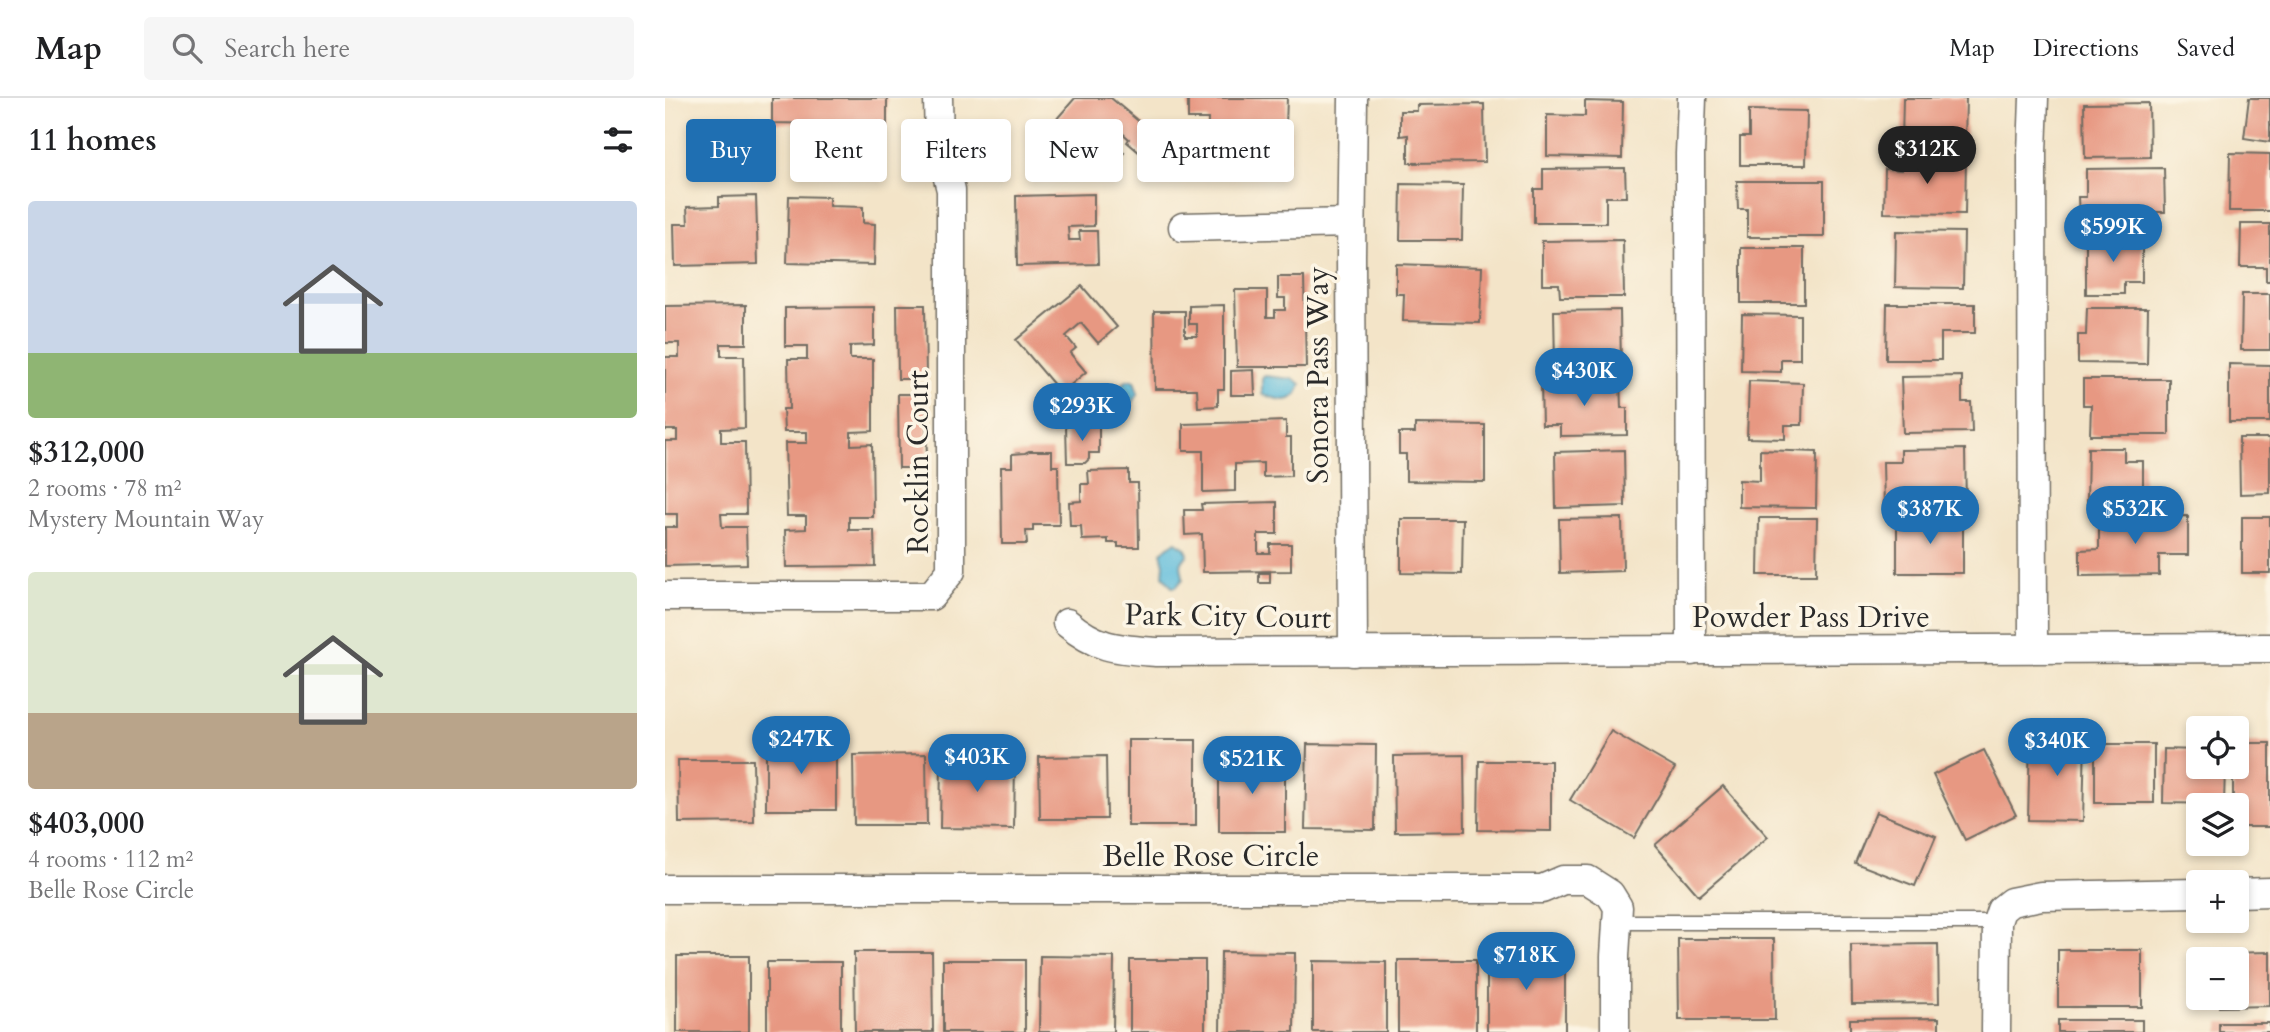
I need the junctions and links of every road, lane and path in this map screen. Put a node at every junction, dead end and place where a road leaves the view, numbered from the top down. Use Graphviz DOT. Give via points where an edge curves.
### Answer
graph roads {
  1 [pos="938,98"];
  2 [pos="1353,98"];
  3 [pos="1692,98"];
  4 [pos="2034,98"];
  5 [pos="1352,222"];
  6 [pos="1183,227"];
  7 [pos="665,596"];
  8 [pos="1067,624"];
  9 [pos="2033,648"];
  10 [pos="2270,648"];
  11 [pos="1691,651"];
  12 [pos="1353,652"];
  13 [pos="665,889"];
  14 [pos="2270,892"];
  15 [pos="2186,893"];
  16 [pos="2249,893"];
  17 [pos="1619,922"];
  18 [pos="1997,922"];
  19 [pos="1615,1032"];
  20 [pos="1996,1032"];
  1 -- 7 [label="street, Rocklin Court" via="939,143 951,190 951,571 931,596"];
  2 -- 5 [label="street, Sonora Pass Way"];
  3 -- 11 [label="street"];
  4 -- 9 [label="street"];
  5 -- 6 [label="street"];
  5 -- 12 [label="street, Sonora Pass Way"];
  8 -- 12 [label="street, Park City Court" via="1085,639 1111,648"];
  9 -- 10 [label="street, Powder Pass Drive"];
  9 -- 11 [label="street, Powder Pass Drive"];
  11 -- 12 [label="street, Powder Pass Drive"];
  13 -- 17 [label="street, Belle Rose Circle" via="1542,889 1563,880 1588,880 1610,894 1619,907"];
  14 -- 16 [label="street"];
  15 -- 18 [label="street" via="2041,896 2011,902 2001,910"];
  17 -- 18 [label="lane"];
  17 -- 19 [label="street, Belle Rose Circle"];
  18 -- 20 [label="street"];
}
